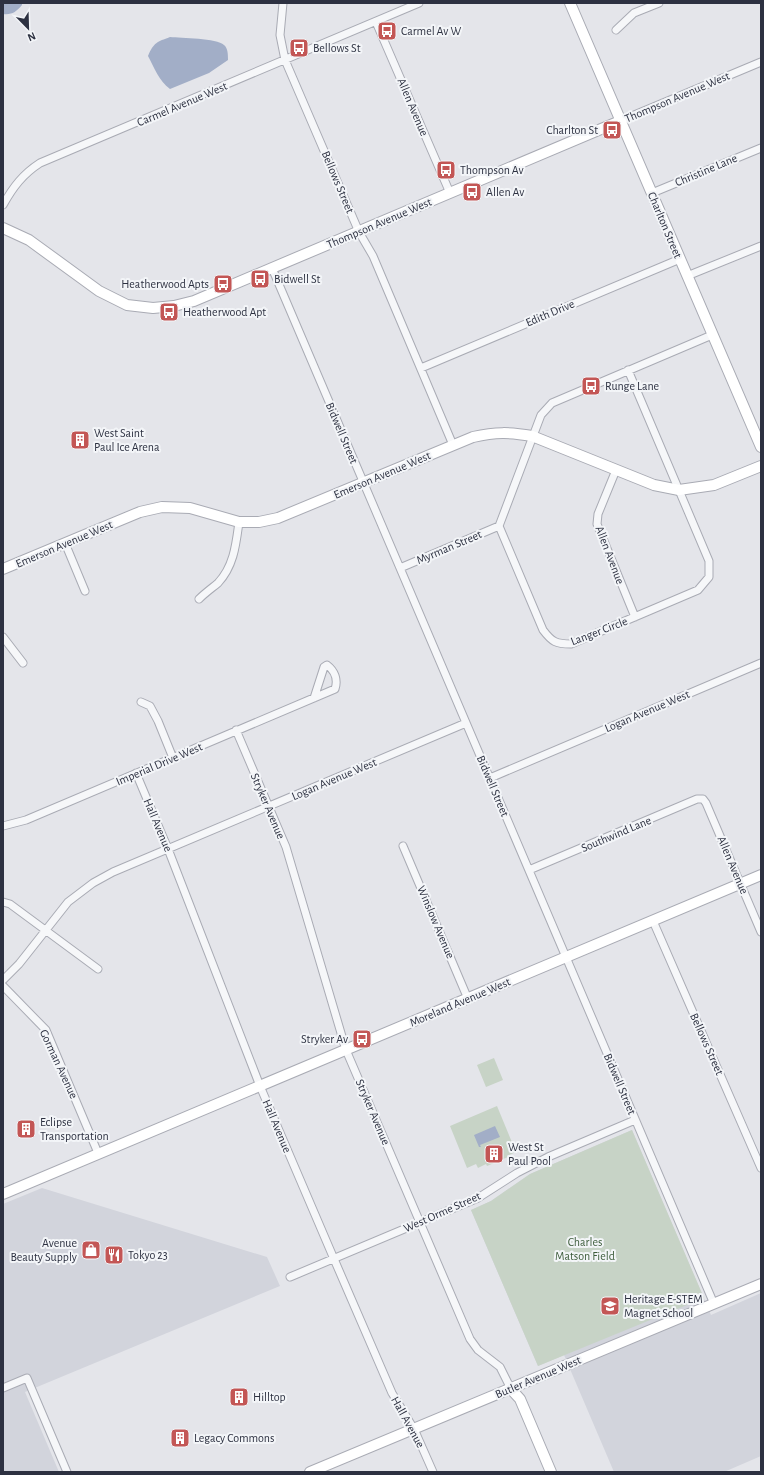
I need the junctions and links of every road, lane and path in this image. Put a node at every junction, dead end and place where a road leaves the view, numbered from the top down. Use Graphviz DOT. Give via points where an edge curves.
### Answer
graph roads {
  1 [pos="283,3"];
  2 [pos="419,3"];
  3 [pos="570,3"];
  4 [pos="659,3"];
  5 [pos="376,22"];
  6 [pos="616,30"];
  7 [pos="286,60"];
  8 [pos="761,62"];
  9 [pos="620,121"];
  10 [pos="761,148"];
  11 [pos="450,193"];
  12 [pos="652,193"];
  13 [pos="3,205"];
  14 [pos="3,228"];
  15 [pos="359,232"];
  16 [pos="761,246"];
  17 [pos="680,259"];
  18 [pos="272,268"];
  19 [pos="687,276"];
  20 [pos="712,335"];
  21 [pos="421,368"];
  22 [pos="628,370"];
  23 [pos="532,436"];
  24 [pos="453,445"];
  25 [pos="761,447"];
  26 [pos="761,466"];
  27 [pos="616,470"];
  28 [pos="364,483"];
  29 [pos="679,490"];
  30 [pos="239,522"];
  31 [pos="499,526"];
  32 [pos="65,543"];
  33 [pos="400,568"];
  34 [pos="3,569"];
  35 [pos="85,591"];
  36 [pos="199,599"];
  37 [pos="635,617"];
  38 [pos="3,637"];
  39 [pos="24,663"];
  40 [pos="761,663"];
  41 [pos="314,698"];
  42 [pos="141,702"];
  43 [pos="466,724"];
  44 [pos="236,730"];
  45 [pos="173,758"];
  46 [pos="136,774"];
  47 [pos="490,778"];
  48 [pos="703,799"];
  49 [pos="269,807"];
  50 [pos="3,826"];
  51 [pos="404,846"];
  52 [pos="168,848"];
  53 [pos="529,870"];
  54 [pos="761,876"];
  55 [pos="741,884"];
  56 [pos="3,902"];
  57 [pos="653,921"];
  58 [pos="45,929"];
  59 [pos="761,932"];
  60 [pos="566,958"];
  61 [pos="98,970"];
  62 [pos="3,980"];
  63 [pos="3,986"];
  64 [pos="468,999"];
  65 [pos="346,1050"];
  66 [pos="260,1086"];
  67 [pos="635,1120"];
  68 [pos="98,1153"];
  69 [pos="761,1168"];
  70 [pos="3,1194"];
  71 [pos="420,1222"];
  72 [pos="334,1259"];
  73 [pos="290,1277"];
  74 [pos="761,1284"];
  75 [pos="714,1304"];
  76 [pos="3,1388"];
  77 [pos="511,1389"];
  78 [pos="414,1429"];
  79 [pos="313,1471"];
  80 [pos="67,1472"];
  81 [pos="433,1472"];
  82 [pos="551,1472"];
  1 -- 7 [label="street, Bellows Street" via="280,35"];
  2 -- 5 [label="street, Carmel Avenue West"];
  3 -- 9 [label="street, Charlton Street"];
  4 -- 6 [label="street" via="634,13"];
  5 -- 7 [label="street, Carmel Avenue West"];
  5 -- 11 [label="street, Allen Avenue"];
  7 -- 13 [label="street, Carmel Avenue West" via="40,163 21,178"];
  7 -- 15 [label="street, Bellows Street"];
  8 -- 9 [label="street, Thompson Avenue West"];
  9 -- 11 [label="street, Thompson Avenue West"];
  9 -- 12 [label="street, Charlton Street"];
  10 -- 12 [label="street, Christine Lane"];
  11 -- 15 [label="street, Thompson Avenue West"];
  12 -- 17 [label="street, Charlton Street"];
  14 -- 18 [label="street, Thompson Avenue West" via="29,240 99,291 127,304 153,308 194,301"];
  15 -- 18 [label="street, Thompson Avenue West"];
  15 -- 21 [label="street, Bellows Street" via="373,256"];
  16 -- 19 [label="street"];
  17 -- 19 [label="street, Charlton Street"];
  17 -- 21 [label="street, Edith Drive"];
  18 -- 28 [label="street, Bidwell Street"];
  19 -- 20 [label="street, Charlton Street"];
  20 -- 22 [label="street"];
  20 -- 25 [label="street, Charlton Street"];
  21 -- 24 [label="street, Bellows Street"];
  22 -- 23 [label="street" via="552,404 541,415"];
  22 -- 29 [label="street, Langer Circle"];
  23 -- 24 [label="street, Emerson Avenue West" via="492,432"];
  23 -- 27 [label="street, Emerson Avenue West"];
  23 -- 31 [label="street"];
  24 -- 28 [label="street, Emerson Avenue West"];
  26 -- 29 [label="street, Emerson Avenue West" via="714,485"];
  27 -- 29 [label="street, Emerson Avenue West" via="654,485"];
  27 -- 37 [label="street, Allen Avenue" via="596,524"];
  28 -- 30 [label="street, Emerson Avenue West" via="278,518 259,522"];
  28 -- 33 [label="street, Bidwell Street"];
  29 -- 37 [label="street, Langer Circle" via="709,561 709,577 698,590"];
  30 -- 32 [label="street, Emerson Avenue West" via="190,508 162,506 140,512"];
  30 -- 36 [label="street" via="236,550 230,567"];
  31 -- 33 [label="street, Myrman Street"];
  31 -- 37 [label="street, Langer Circle" via="543,630 551,640 571,644"];
  32 -- 34 [label="street, Emerson Avenue West"];
  32 -- 35 [label="street"];
  33 -- 43 [label="street, Bidwell Street"];
  38 -- 39 [label="street"];
  40 -- 47 [label="street, Logan Avenue West"];
  41 -- 44 [label="street, Imperial Drive West"];
  42 -- 45 [label="street" via="150,706"];
  43 -- 47 [label="street, Bidwell Street"];
  43 -- 49 [label="street, Logan Avenue West"];
  44 -- 45 [label="street, Imperial Drive West"];
  44 -- 49 [label="street, Stryker Avenue"];
  45 -- 46 [label="street, Imperial Drive West"];
  46 -- 50 [label="street, Imperial Drive West" via="26,820"];
  46 -- 52 [label="street, Hall Avenue"];
  47 -- 53 [label="street, Bidwell Street"];
  48 -- 53 [label="street, Southwind Lane" via="697,799"];
  48 -- 55 [label="street, Allen Avenue"];
  49 -- 52 [label="street, Logan Avenue West"];
  49 -- 65 [label="street, Stryker Avenue" via="286,847"];
  51 -- 64 [label="street, Winslow Avenue"];
  52 -- 58 [label="street, Logan Avenue West" via="93,883 68,902"];
  52 -- 66 [label="street, Hall Avenue"];
  53 -- 60 [label="street, Bidwell Street"];
  54 -- 55 [label="street, Moreland Avenue West"];
  55 -- 57 [label="street, Moreland Avenue West"];
  55 -- 59 [label="street, Allen Avenue"];
  56 -- 58 [label="street" via="10,904"];
  57 -- 60 [label="street, Moreland Avenue West"];
  57 -- 69 [label="street, Bellows Street"];
  58 -- 61 [label="street"];
  58 -- 62 [label="street, Logan Avenue West"];
  60 -- 64 [label="street, Moreland Avenue West"];
  60 -- 67 [label="street, Bidwell Street"];
  63 -- 68 [label="street, Gorman Avenue" via="46,1030"];
  64 -- 65 [label="street, Moreland Avenue West"];
  65 -- 66 [label="street, Moreland Avenue West"];
  65 -- 71 [label="street, Stryker Avenue"];
  66 -- 68 [label="street, Moreland Avenue West"];
  66 -- 72 [label="street, Hall Avenue"];
  67 -- 71 [label="street, West Orme Street" via="548,1157 478,1198"];
  67 -- 75 [label="street, Bidwell Street"];
  68 -- 70 [label="street, Moreland Avenue West"];
  71 -- 72 [label="street, West Orme Street"];
  71 -- 77 [label="street, Stryker Avenue" via="470,1339 478,1350 500,1367"];
  72 -- 73 [label="street, West Orme Street"];
  72 -- 78 [label="street, Hall Avenue" via="392,1393"];
  74 -- 75 [label="street, Butler Avenue West"];
  75 -- 77 [label="street, Butler Avenue West"];
  76 -- 80 [label="street" via="27,1378"];
  77 -- 78 [label="street, Butler Avenue West"];
  77 -- 82 [label="street, Stryker Avenue" via="520,1399"];
  78 -- 79 [label="street, Butler Avenue West"];
  78 -- 81 [label="street, Hall Avenue"];
}
